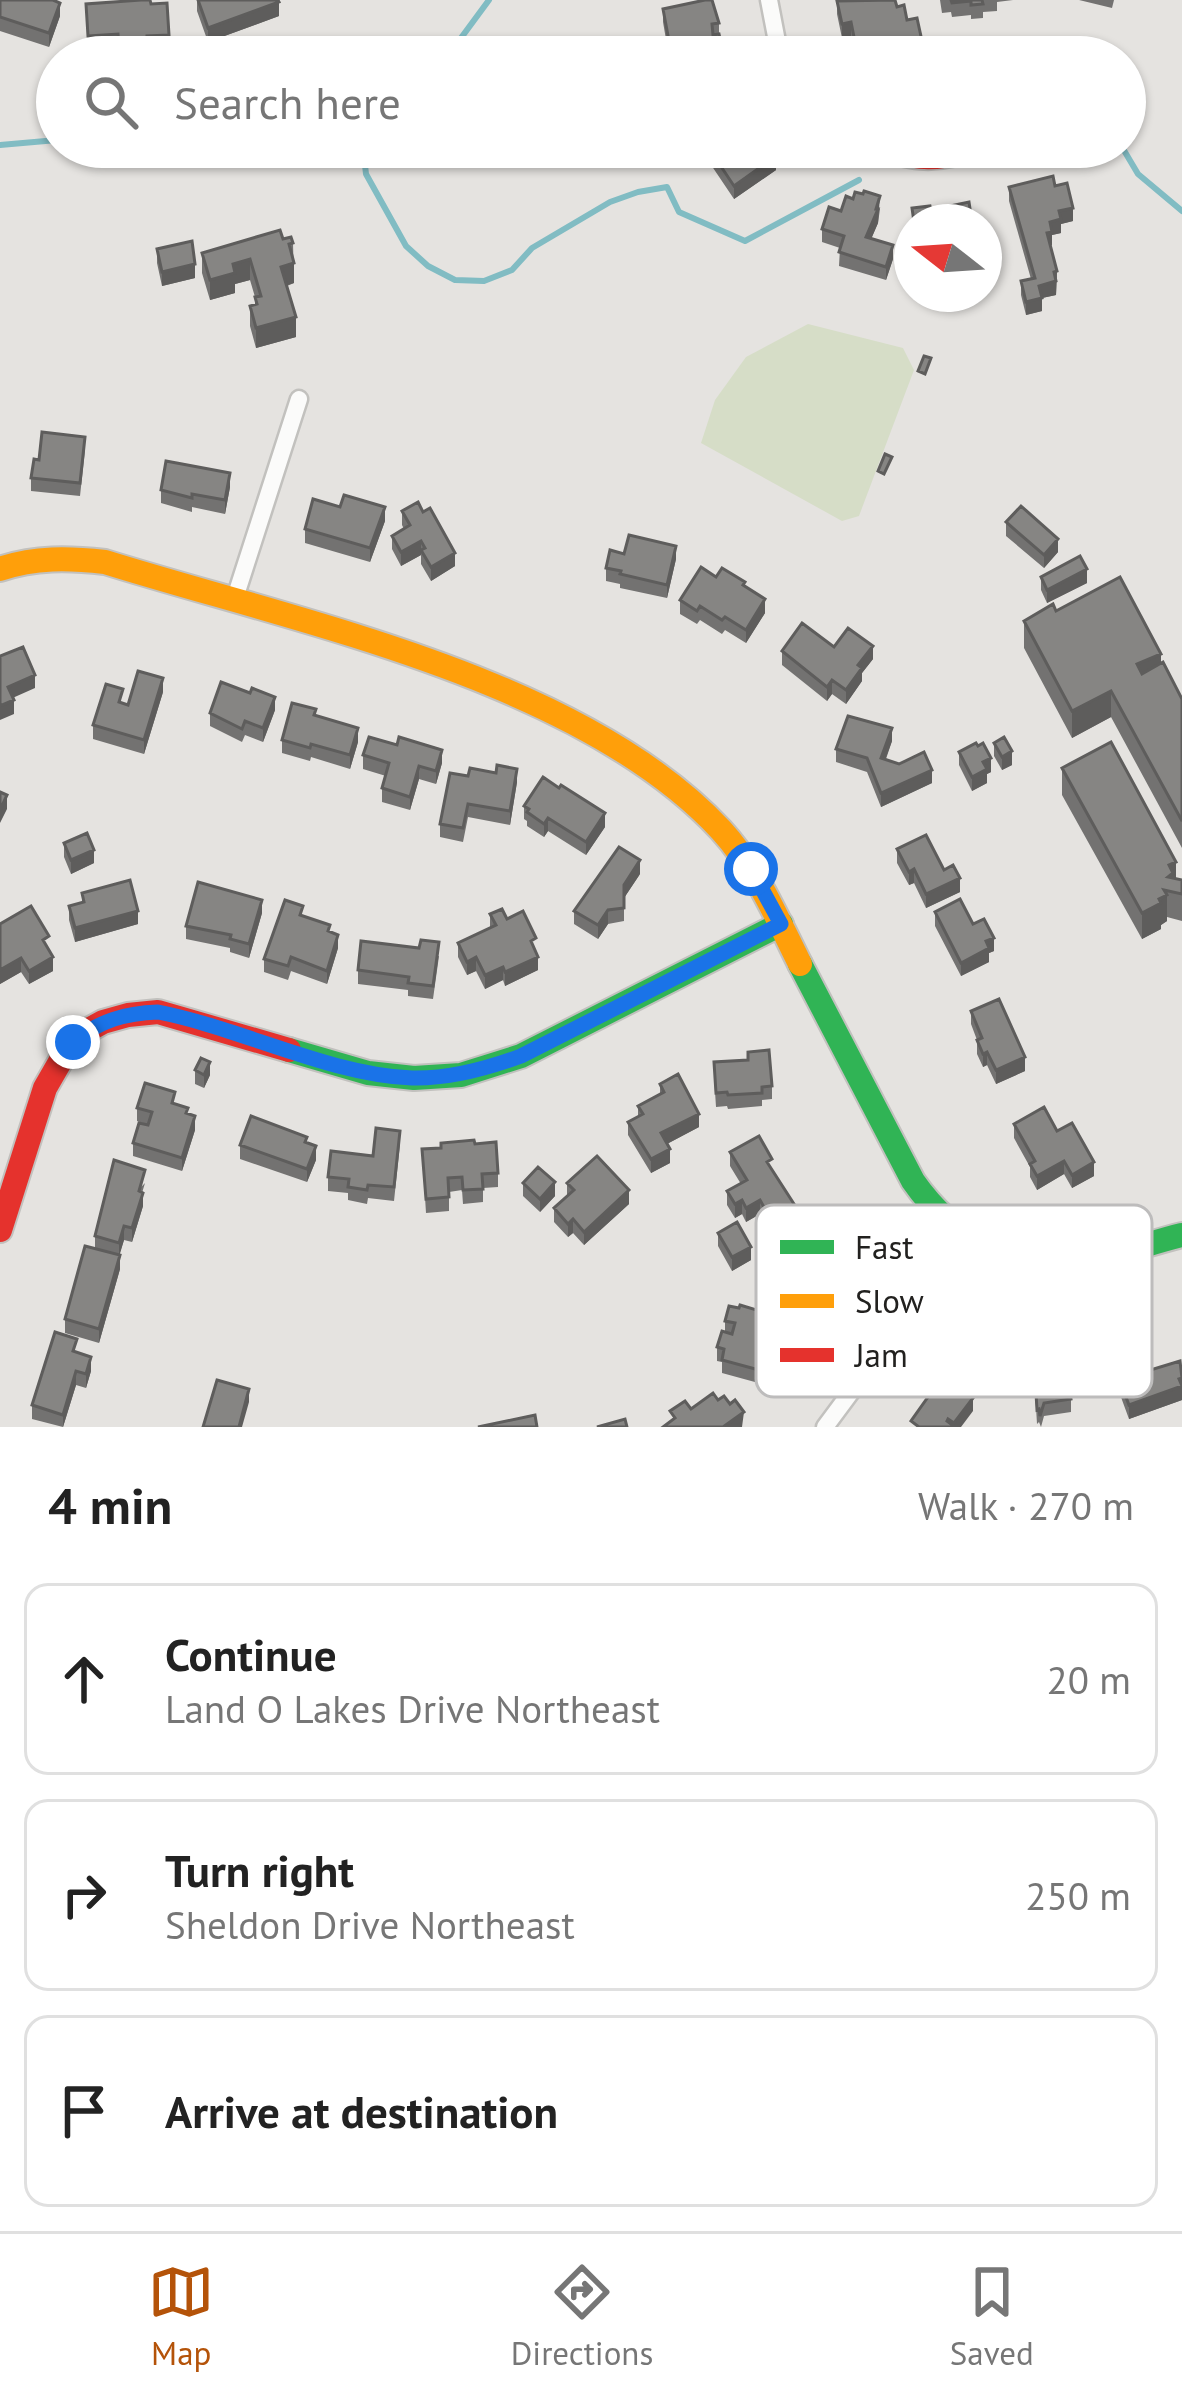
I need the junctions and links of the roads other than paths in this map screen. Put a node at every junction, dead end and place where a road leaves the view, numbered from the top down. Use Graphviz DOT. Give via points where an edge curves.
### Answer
graph roads {
  1 [pos="769,0"];
  2 [pos="776,36"];
  3 [pos="298,399"];
  4 [pos="0,569"];
  5 [pos="234,601"];
  6 [pos="781,924"];
  7 [pos="931,1205"];
  8 [pos="0,1230"];
  9 [pos="1182,1234"];
  10 [pos="1152,1242"];
  11 [pos="847,1397"];
  12 [pos="825,1427"];
  1 -- 2 [label="street"];
  3 -- 5 [label="street"];
  4 -- 5 [label="street" via="45,558 105,562"];
  5 -- 6 [label="street" via="458,672 612,745 717,825"];
  6 -- 7 [label="street"];
  6 -- 8 [label="street" via="521,1056 461,1075 368,1073 158,1012 111,1018 55,1064"];
  9 -- 10 [label="street"];
  11 -- 12 [label="street"];
}
